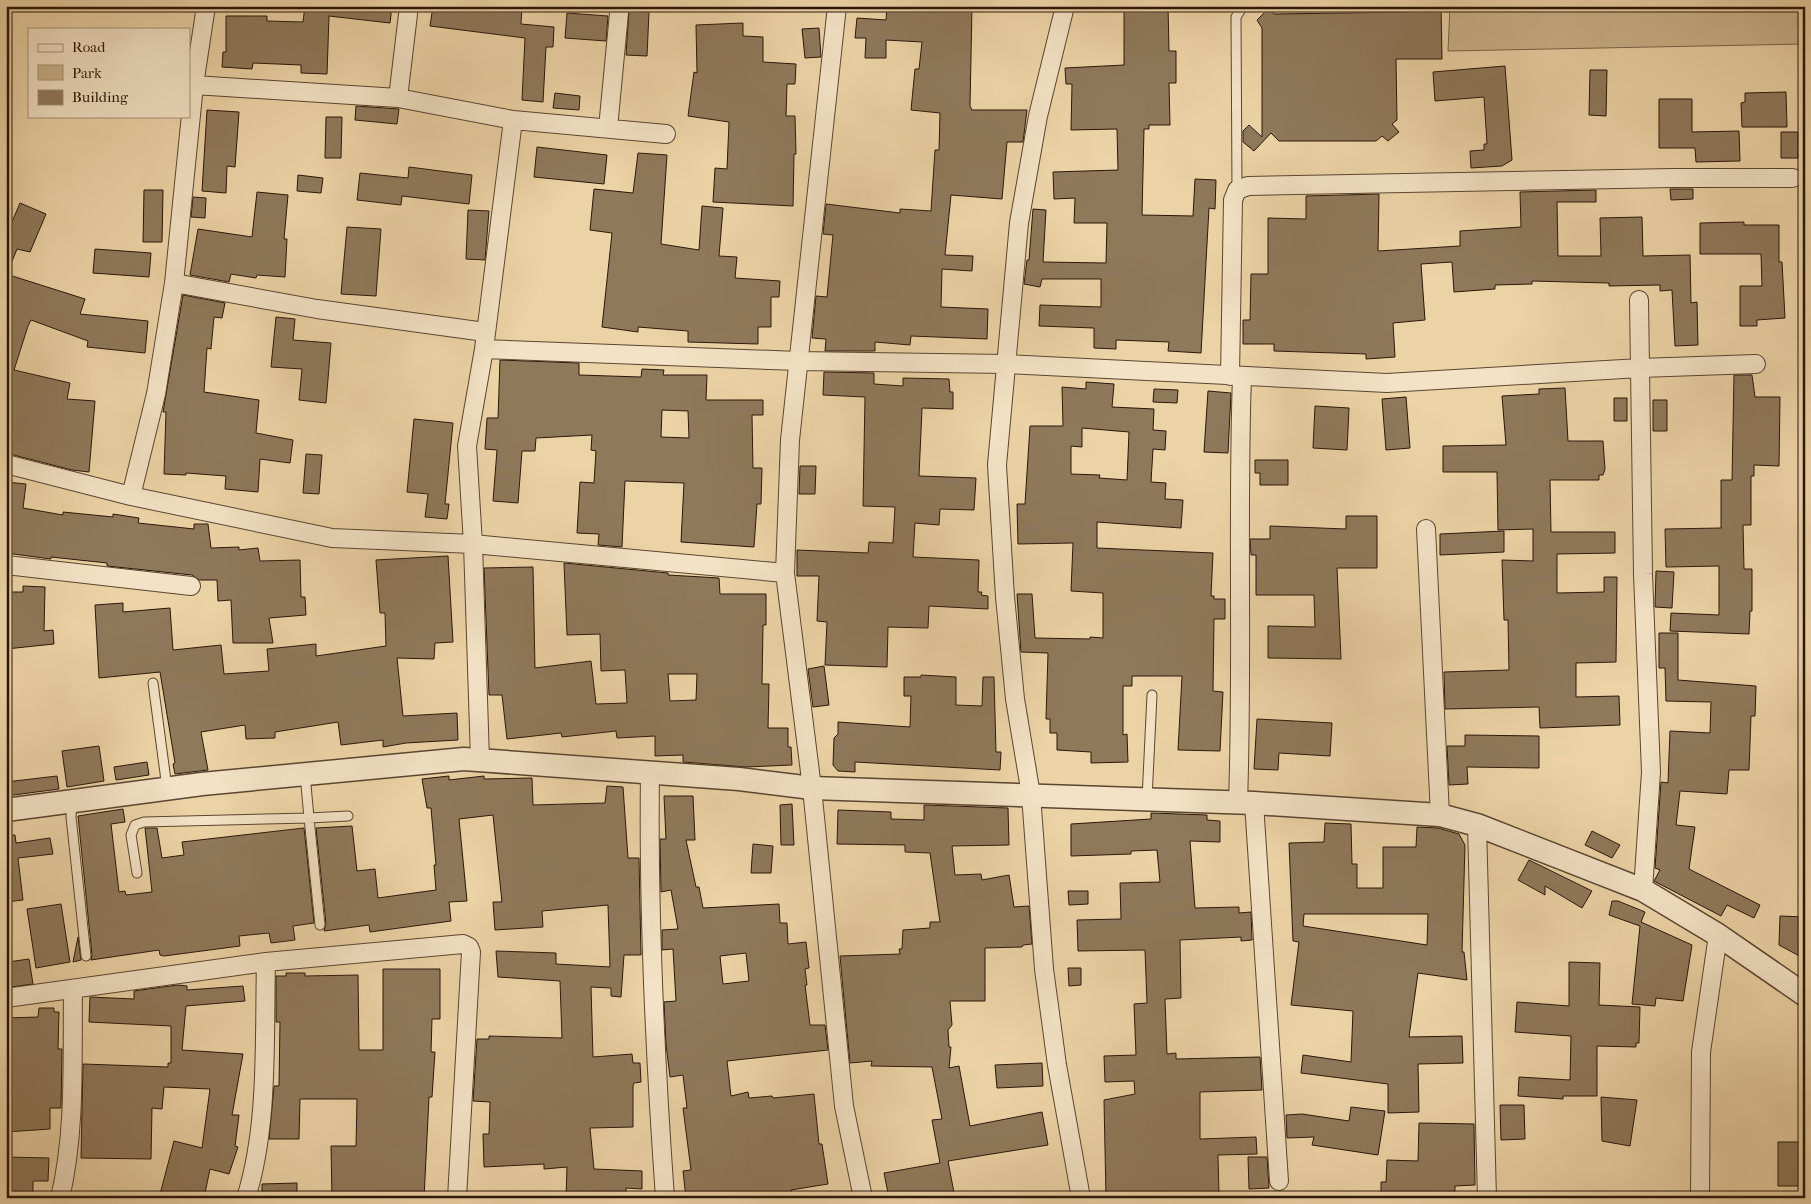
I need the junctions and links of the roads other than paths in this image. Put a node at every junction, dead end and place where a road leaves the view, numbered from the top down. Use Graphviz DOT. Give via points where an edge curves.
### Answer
graph roads {
  1 [pos="206,6"];
  2 [pos="409,6"];
  3 [pos="836,6"];
  4 [pos="1065,6"];
  5 [pos="1243,6"];
  6 [pos="619,13"];
  7 [pos="194,85"];
  8 [pos="398,98"];
  9 [pos="513,120"];
  10 [pos="608,128"];
  11 [pos="666,134"];
  12 [pos="1793,178"];
  13 [pos="1237,190"];
  14 [pos="174,283"];
  15 [pos="1639,300"];
  16 [pos="484,340"];
  17 [pos="798,360"];
  18 [pos="1006,364"];
  19 [pos="1756,364"];
  20 [pos="1640,368"];
  21 [pos="1236,376"];
  22 [pos="6,464"];
  23 [pos="131,496"];
  24 [pos="1426,529"];
  25 [pos="474,544"];
  26 [pos="6,565"];
  27 [pos="785,573"];
  28 [pos="190,586"];
  29 [pos="153,683"];
  30 [pos="1152,695"];
  31 [pos="480,760"];
  32 [pos="305,773"];
  33 [pos="650,774"];
  34 [pos="812,788"];
  35 [pos="167,789"];
  36 [pos="1031,795"];
  37 [pos="1147,799"];
  38 [pos="72,801"];
  39 [pos="1246,802"];
  40 [pos="6,810"];
  41 [pos="1440,815"];
  42 [pos="348,816"];
  43 [pos="309,818"];
  44 [pos="1477,825"];
  45 [pos="137,874"];
  46 [pos="1643,890"];
  47 [pos="320,925"];
  48 [pos="1718,935"];
  49 [pos="86,956"];
  50 [pos="266,962"];
  51 [pos="73,988"];
  52 [pos="1805,995"];
  53 [pos="6,998"];
  54 [pos="1278,1180"];
  55 [pos="60,1198"];
  56 [pos="246,1198"];
  57 [pos="457,1198"];
  58 [pos="665,1198"];
  59 [pos="863,1198"];
  60 [pos="1081,1198"];
  61 [pos="1487,1198"];
  62 [pos="1700,1198"];
  1 -- 7 [label="street"];
  2 -- 8 [label="street"];
  3 -- 17 [label="street"];
  4 -- 18 [label="street" via="1038,116 1019,223"];
  5 -- 13 [label="lane" via="1236,17"];
  6 -- 10 [label="street"];
  7 -- 8 [label="street"];
  7 -- 14 [label="street"];
  8 -- 9 [label="street"];
  9 -- 10 [label="street"];
  9 -- 16 [label="street"];
  10 -- 11 [label="street"];
  12 -- 13 [label="street" via="1248,186"];
  13 -- 21 [label="street" via="1233,200"];
  14 -- 16 [label="street"];
  14 -- 23 [label="street" via="156,394"];
  15 -- 20 [label="street"];
  16 -- 17 [label="street"];
  16 -- 25 [label="street" via="467,446"];
  17 -- 18 [label="street"];
  17 -- 27 [label="street" via="790,440"];
  18 -- 21 [label="street"];
  18 -- 36 [label="street" via="998,474 1015,699"];
  19 -- 20 [label="street"];
  20 -- 21 [label="street" via="1387,383"];
  20 -- 46 [label="street" via="1643,574 1651,772"];
  21 -- 39 [label="street" via="1240,739"];
  22 -- 23 [label="street"];
  23 -- 25 [label="street" via="332,538"];
  24 -- 41 [label="street"];
  25 -- 27 [label="street"];
  25 -- 31 [label="street"];
  26 -- 28 [label="street"];
  27 -- 34 [label="street"];
  29 -- 35 [label="lane"];
  30 -- 37 [label="lane"];
  31 -- 32 [label="street"];
  31 -- 33 [label="street"];
  32 -- 35 [label="street"];
  32 -- 43 [label="lane"];
  33 -- 34 [label="street" via="739,779"];
  33 -- 58 [label="street" via="649,845"];
  34 -- 36 [label="street"];
  34 -- 59 [label="street" via="844,1106"];
  35 -- 38 [label="street"];
  36 -- 37 [label="street"];
  36 -- 60 [label="street" via="1045,978 1058,1074"];
  37 -- 39 [label="street"];
  38 -- 40 [label="street"];
  38 -- 49 [label="lane"];
  39 -- 41 [label="street"];
  39 -- 54 [label="street"];
  41 -- 44 [label="street"];
  42 -- 43 [label="lane"];
  43 -- 45 [label="lane" via="144,822 135,825 131,835"];
  43 -- 47 [label="lane"];
  44 -- 46 [label="street"];
  44 -- 61 [label="street"];
  46 -- 48 [label="street"];
  48 -- 52 [label="street"];
  48 -- 62 [label="street" via="1700,1052"];
  50 -- 51 [label="street"];
  50 -- 56 [label="street" via="262,1105 253,1177"];
  50 -- 57 [label="street" via="462,944 469,946"];
  51 -- 53 [label="street"];
  51 -- 55 [label="street" via="70,1108"];
}
